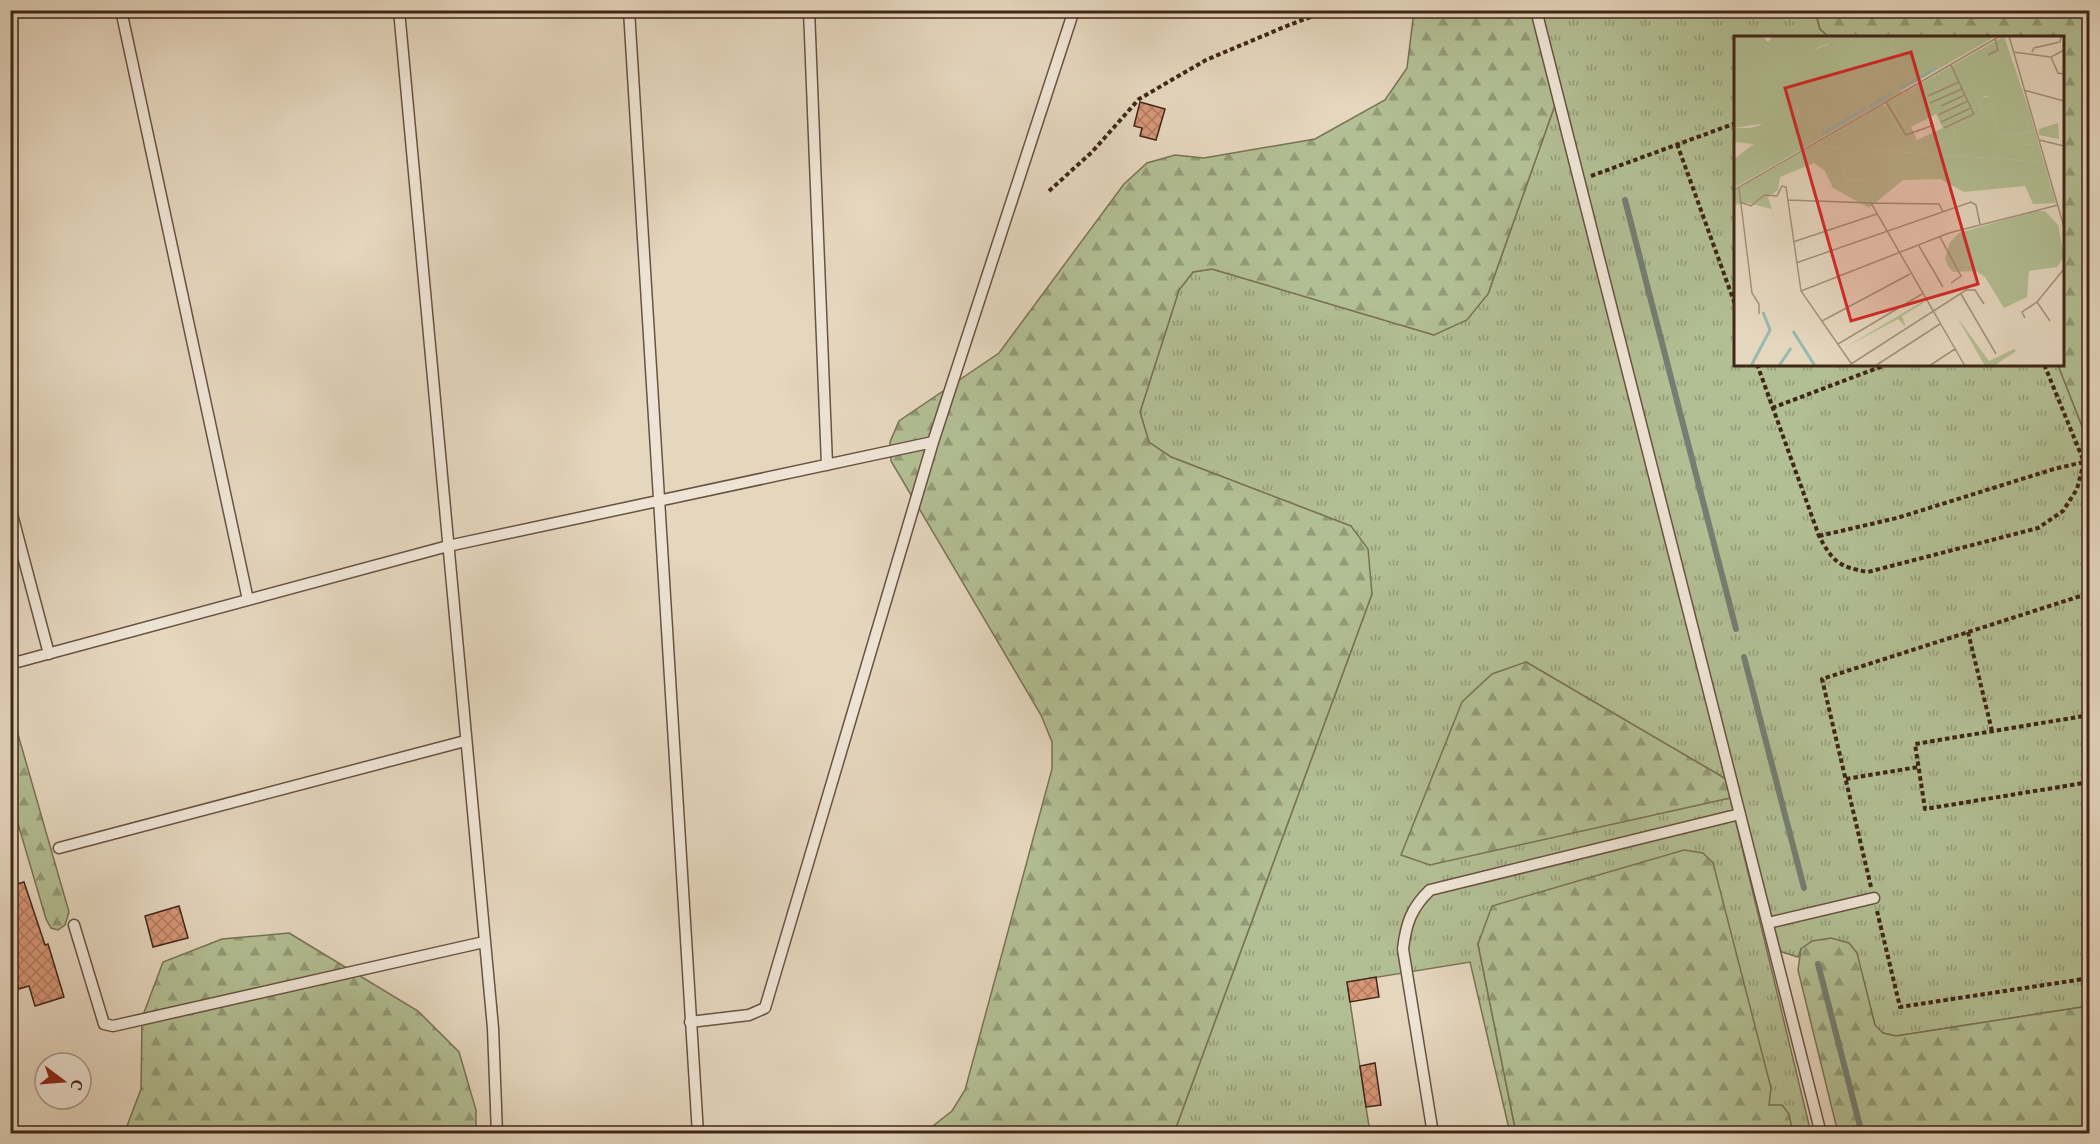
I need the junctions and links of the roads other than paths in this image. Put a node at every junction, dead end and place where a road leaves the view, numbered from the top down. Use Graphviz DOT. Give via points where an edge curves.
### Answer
graph roads {
  1 [pos="122,10"];
  2 [pos="399,10"];
  3 [pos="629,10"];
  4 [pos="809,10"];
  5 [pos="1074,10"];
  6 [pos="1536,10"];
  7 [pos="933,442"];
  8 [pos="827,465"];
  9 [pos="659,501"];
  10 [pos="10,507"];
  11 [pos="448,546"];
  12 [pos="248,600"];
  13 [pos="49,654"];
  14 [pos="10,664"];
  15 [pos="465,741"];
  16 [pos="1740,814"];
  17 [pos="59,848"];
  18 [pos="1874,898"];
  19 [pos="1768,923"];
  20 [pos="74,925"];
  21 [pos="483,942"];
  22 [pos="690,1022"];
  23 [pos="497,1134"];
  24 [pos="698,1134"];
  25 [pos="1433,1134"];
  26 [pos="1821,1134"];
  1 -- 12 [label="lane"];
  2 -- 11 [label="lane"];
  3 -- 9 [label="lane"];
  4 -- 8 [label="lane"];
  5 -- 7 [label="lane"];
  6 -- 16 [label="lane"];
  7 -- 8 [label="lane"];
  7 -- 22 [label="lane" via="765,1008 749,1015"];
  8 -- 9 [label="lane"];
  9 -- 11 [label="lane"];
  9 -- 22 [label="lane"];
  10 -- 13 [label="lane"];
  11 -- 12 [label="lane"];
  11 -- 15 [label="lane"];
  12 -- 13 [label="lane"];
  13 -- 14 [label="lane"];
  15 -- 17 [label="lane"];
  15 -- 21 [label="lane"];
  16 -- 19 [label="lane"];
  16 -- 25 [label="lane" via="1430,890 1418,902 1405,930 1403,949"];
  18 -- 19 [label="lane"];
  19 -- 26 [label="lane"];
  20 -- 21 [label="lane" via="104,1024 112,1026"];
  21 -- 23 [label="lane" via="493,1028"];
  22 -- 24 [label="lane"];
}
